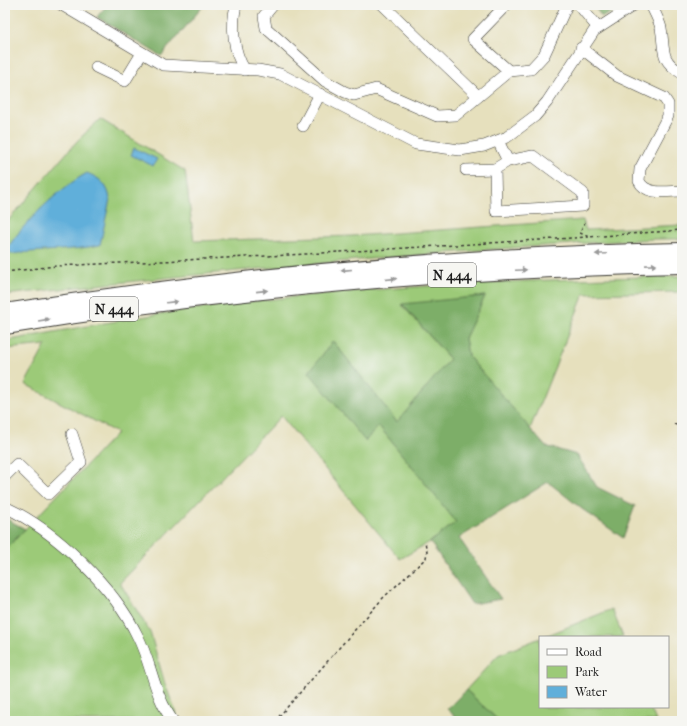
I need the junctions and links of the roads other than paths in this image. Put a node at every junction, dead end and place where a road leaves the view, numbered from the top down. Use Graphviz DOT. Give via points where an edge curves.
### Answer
graph roads {
  1 [pos="62,5"];
  2 [pos="236,5"];
  3 [pos="273,5"];
  4 [pos="383,5"];
  5 [pos="506,5"];
  6 [pos="567,5"];
  7 [pos="579,5"];
  8 [pos="634,5"];
  9 [pos="651,5"];
  10 [pos="598,28"];
  11 [pos="581,48"];
  12 [pos="142,53"];
  13 [pos="96,67"];
  14 [pos="682,68"];
  15 [pos="245,70"];
  16 [pos="508,70"];
  17 [pos="320,94"];
  18 [pos="478,96"];
  19 [pos="303,126"];
  20 [pos="498,141"];
  21 [pos="508,161"];
  22 [pos="494,169"];
  23 [pos="466,170"];
  24 [pos="682,191"];
  25 [pos="682,252"];
  26 [pos="682,265"];
  27 [pos="5,303"];
  28 [pos="55,304"];
  29 [pos="5,312"];
  30 [pos="5,326"];
  31 [pos="72,434"];
  32 [pos="5,476"];
  33 [pos="5,507"];
  34 [pos="173,721"];
  1 -- 12 [label="street"];
  2 -- 15 [label="street" via="236,53"];
  3 -- 18 [label="street" via="264,16 266,28 325,80 345,92 354,95 376,89 437,116 456,115"];
  4 -- 18 [label="street"];
  5 -- 16 [label="street" via="473,39"];
  6 -- 16 [label="street" via="544,55 531,69"];
  7 -- 10 [label="street"];
  8 -- 10 [label="street"];
  9 -- 14 [label="street" via="658,18 665,59 670,66 680,72"];
  10 -- 11 [label="street"];
  11 -- 20 [label="street" via="535,116 522,128"];
  11 -- 24 [label="street" via="618,76 666,101 668,116 640,169 639,181 642,187 649,190"];
  12 -- 13 [label="street" via="124,81"];
  12 -- 15 [label="street" via="163,66"];
  15 -- 17 [label="street" via="280,74"];
  16 -- 18 [label="street"];
  17 -- 19 [label="street"];
  17 -- 20 [label="street" via="416,144 460,150"];
  20 -- 21 [label="street"];
  21 -- 22 [label="street"];
  21 -- 22 [label="street" via="533,156 583,193 583,206 496,211"];
  22 -- 23 [label="street"];
  25 -- 28 [label="highway, N 444, one-way" via="561,255 360,268"];
  30 -- 26 [label="highway, N 444, one-way" via="109,310 356,282 522,270"];
  27 -- 28 [label="highway" via="49,298"];
  28 -- 29 [label="highway, N 444"];
  31 -- 32 [label="street" via="81,462 48,494 17,464"];
  33 -- 34 [label="street" via="22,515 49,534 89,571 124,610 139,637 161,701"];
}
